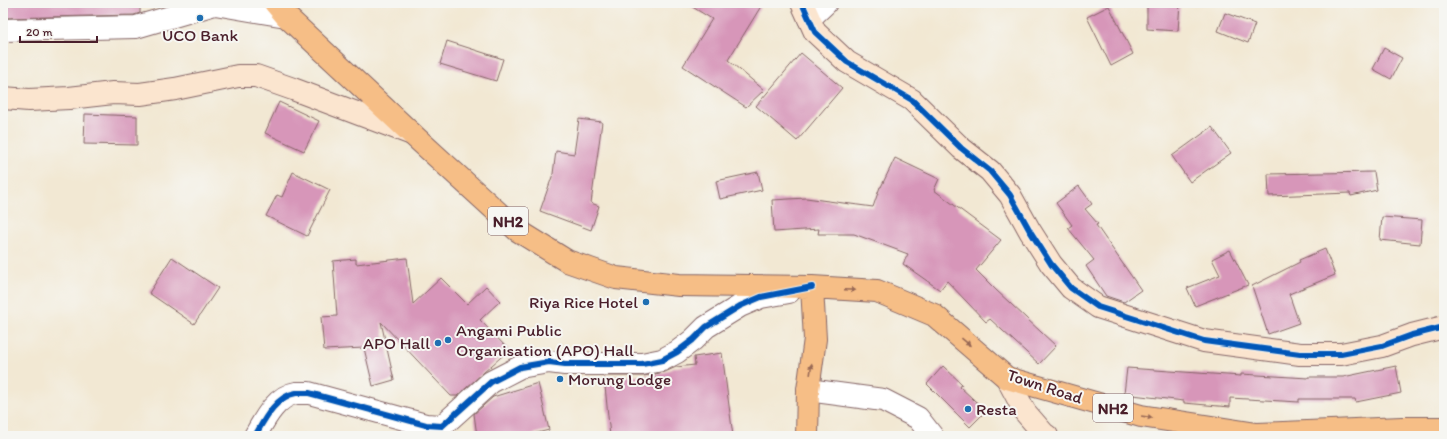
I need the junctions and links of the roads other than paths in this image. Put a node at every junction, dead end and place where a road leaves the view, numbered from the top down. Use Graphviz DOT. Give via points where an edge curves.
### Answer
graph roads {
  1 [pos="826,3"];
  2 [pos="280,10"];
  3 [pos="805,11"];
  4 [pos="3,30"];
  5 [pos="3,98"];
  6 [pos="412,134"];
  7 [pos="812,288"];
  8 [pos="1444,327"];
  9 [pos="1007,378"];
  10 [pos="808,390"];
  11 [pos="1444,428"];
  12 [pos="255,436"];
  13 [pos="807,436"];
  14 [pos="932,436"];
  15 [pos="1047,436"];
  1 -- 3 [label="street"];
  2 -- 4 [label="street" via="215,4 136,26"];
  2 -- 6 [label="highway, NH2"];
  3 -- 8 [label="street" via="816,32 847,62 912,100 961,148 990,171 1010,195 1051,264 1071,288 1098,307 1204,341 1300,354 1342,354 1382,346"];
  5 -- 6 [label="street" via="29,100 113,93 140,94 238,76 256,76"];
  6 -- 7 [label="highway, NH2" via="517,230 567,261 616,278 679,285"];
  7 -- 9 [label="highway, Town Road / NH2, one-way" via="877,291 934,315"];
  10 -- 7 [label="highway, one-way" via="815,339"];
  7 -- 12 [label="street" via="761,297 740,306 706,327 693,340 662,360 642,364 549,362 520,367 491,382 442,426 308,393 295,393 282,399 270,411"];
  9 -- 11 [label="highway, Town Road / NH2, one-way" via="1141,416 1257,434"];
  9 -- 15 [label="street" via="1025,412"];
  10 -- 13 [label="highway"];
  10 -- 14 [label="street" via="884,400 918,418"];
}
